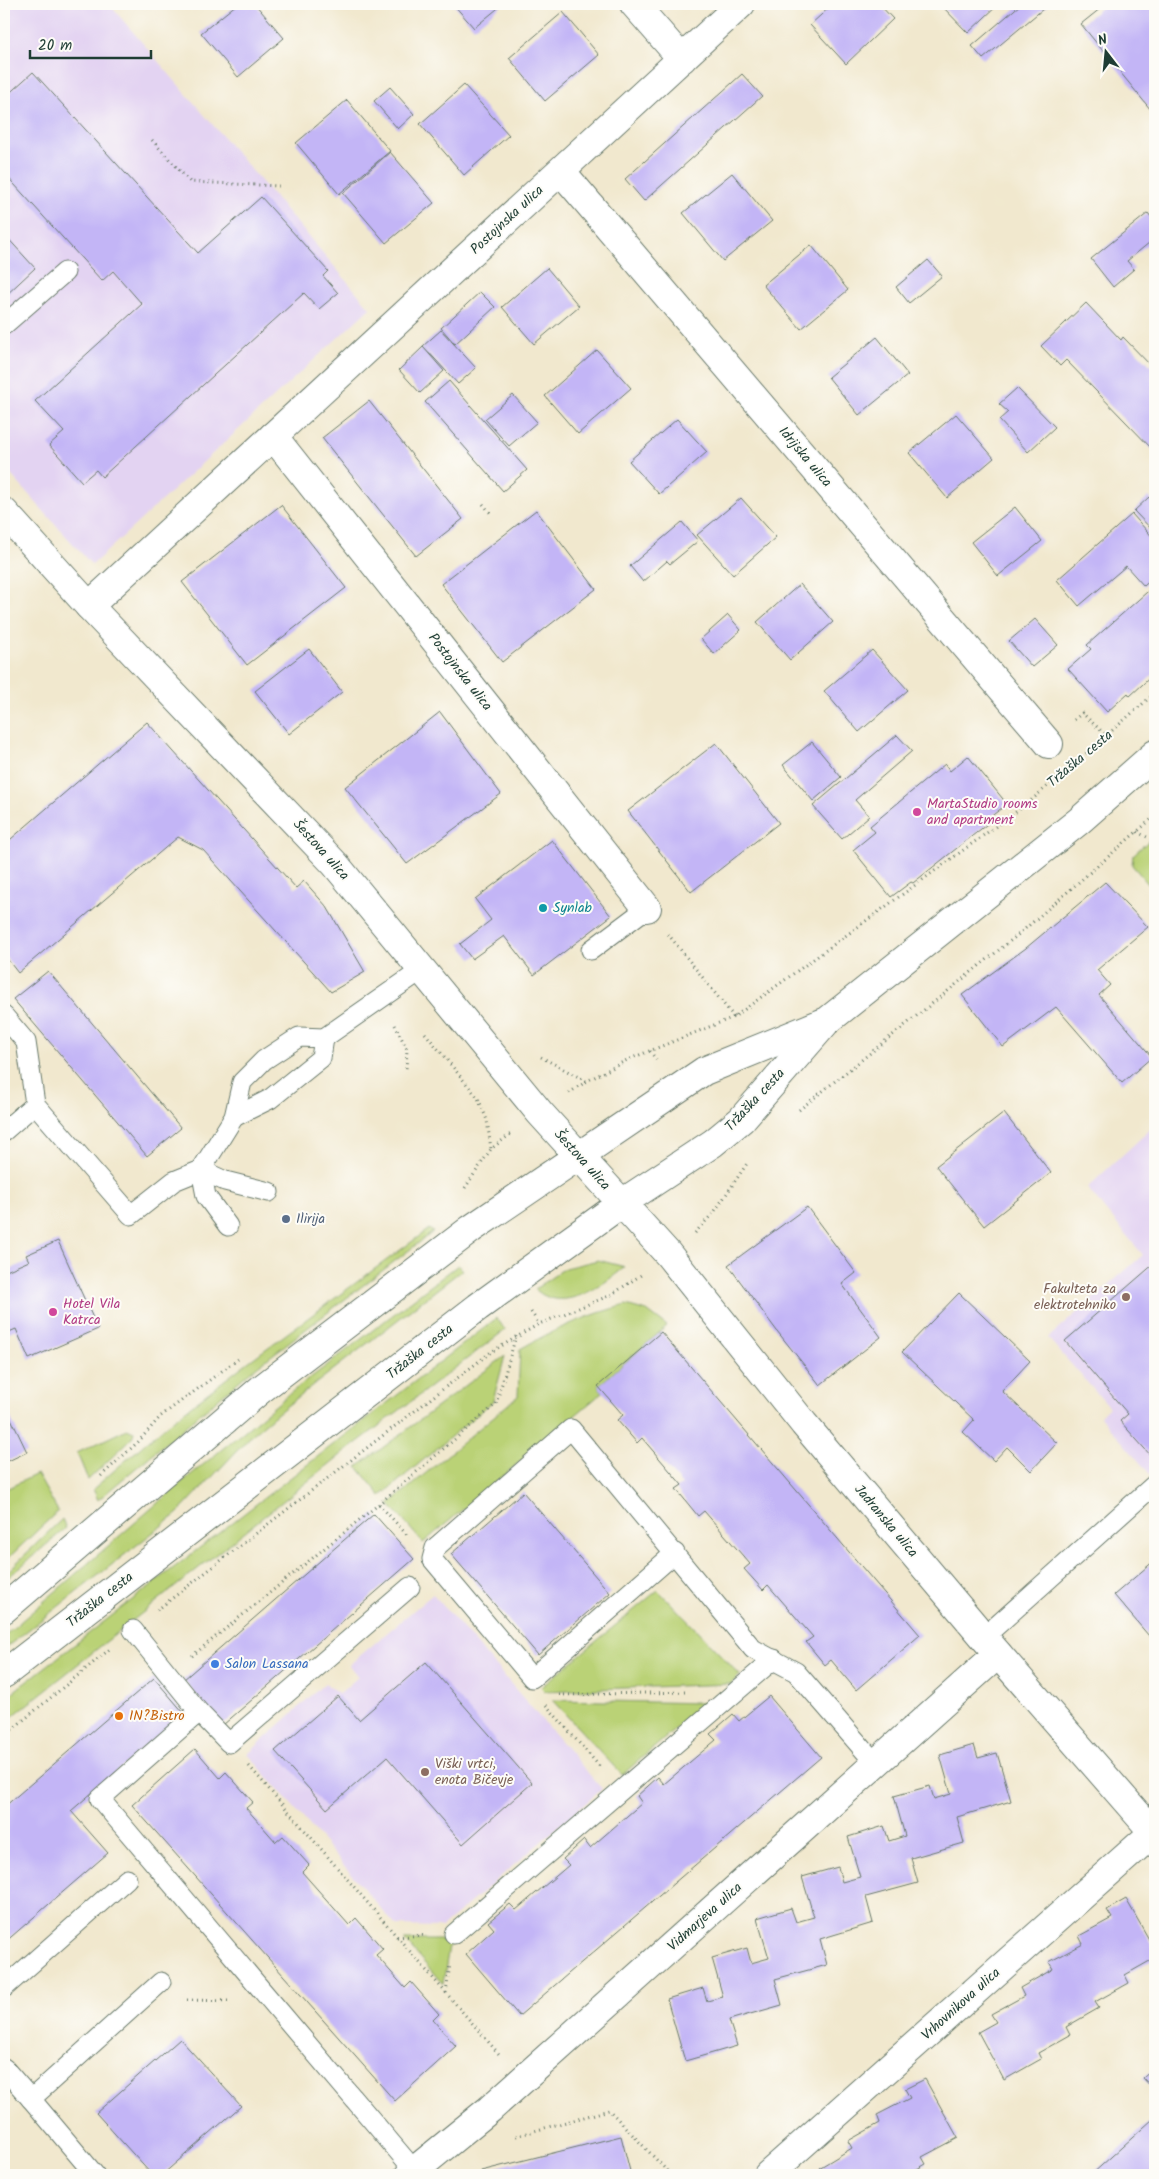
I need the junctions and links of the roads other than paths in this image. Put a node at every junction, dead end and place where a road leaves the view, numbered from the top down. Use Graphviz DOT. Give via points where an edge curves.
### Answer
graph roads {
  1 [pos="634,4"];
  2 [pos="742,4"];
  3 [pos="682,59"];
  4 [pos="561,171"];
  5 [pos="65,272"];
  6 [pos="4,325"];
  7 [pos="273,436"];
  8 [pos="4,512"];
  9 [pos="89,606"];
  10 [pos="1049,744"];
  11 [pos="1155,754"];
  12 [pos="647,908"];
  13 [pos="591,950"];
  14 [pos="423,969"];
  15 [pos="4,1016"];
  16 [pos="826,1022"];
  17 [pos="324,1038"];
  18 [pos="35,1104"];
  19 [pos="234,1116"];
  20 [pos="4,1131"];
  21 [pos="579,1156"];
  22 [pos="201,1170"];
  23 [pos="269,1192"];
  24 [pos="622,1203"];
  25 [pos="228,1226"];
  26 [pos="1155,1484"];
  27 [pos="675,1553"];
  28 [pos="410,1587"];
  29 [pos="4,1609"];
  30 [pos="133,1630"];
  31 [pos="991,1645"];
  32 [pos="774,1659"];
  33 [pos="4,1674"];
  34 [pos="199,1712"];
  35 [pos="876,1764"];
  36 [pos="1154,1833"];
  37 [pos="127,1878"];
  38 [pos="454,1934"];
  39 [pos="161,1982"];
  40 [pos="4,1988"];
  41 [pos="4,2068"];
  42 [pos="31,2099"];
  43 [pos="411,2173"];
  44 [pos="92,2174"];
  45 [pos="768,2175"];
  1 -- 3 [label="street"];
  2 -- 3 [label="street, Postojnska ulica"];
  3 -- 4 [label="street, Postojnska ulica"];
  4 -- 7 [label="street, Postojnska ulica"];
  4 -- 10 [label="street, Idrijska ulica"];
  5 -- 6 [label="lane"];
  7 -- 9 [label="street, Postojnska ulica"];
  7 -- 12 [label="street, Postojnska ulica"];
  8 -- 9 [label="street, Šestova ulica"];
  9 -- 14 [label="street, Šestova ulica" via="335,864"];
  11 -- 16 [label="street, Tržaška cesta" via="1079,821"];
  12 -- 13 [label="lane"];
  14 -- 17 [label="lane"];
  14 -- 21 [label="street, Šestova ulica" via="540,1114"];
  15 -- 18 [label="lane" via="26,1042"];
  16 -- 21 [label="street, Tržaška cesta" via="704,1071"];
  16 -- 24 [label="street, Tržaška cesta" via="741,1120 713,1143"];
  17 -- 19 [label="lane" via="321,1058 270,1099"];
  17 -- 19 [label="lane" via="299,1037 264,1060 242,1082"];
  18 -- 20 [label="lane"];
  18 -- 22 [label="lane" via="131,1215 174,1181"];
  19 -- 22 [label="lane"];
  21 -- 24 [label="street, Šestova ulica"];
  21 -- 29 [label="street, Tržaška cesta" via="471,1229 260,1390"];
  22 -- 23 [label="lane" via="225,1181"];
  22 -- 25 [label="lane" via="206,1196"];
  24 -- 31 [label="street, Jadranska ulica" via="668,1254 804,1424"];
  24 -- 33 [label="street, Tržaška cesta" via="478,1307"];
  26 -- 31 [label="lane"];
  27 -- 27 [label="lane" via="571,1428 435,1548 432,1559 532,1678"];
  27 -- 32 [label="lane" via="753,1648"];
  28 -- 34 [label="lane" via="229,1743"];
  30 -- 34 [label="lane"];
  31 -- 35 [label="street, Vidmarjeva ulica"];
  31 -- 36 [label="street, Jadranska ulica"];
  32 -- 35 [label="lane" via="796,1672"];
  32 -- 38 [label="lane"];
  34 -- 43 [label="lane" via="100,1799 272,2001"];
  35 -- 43 [label="street, Vidmarjeva ulica" via="522,2081"];
  36 -- 45 [label="street, Vrhovnikova ulica"];
  37 -- 40 [label="lane"];
  39 -- 42 [label="lane"];
  41 -- 42 [label="lane"];
  42 -- 44 [label="lane"];
}
